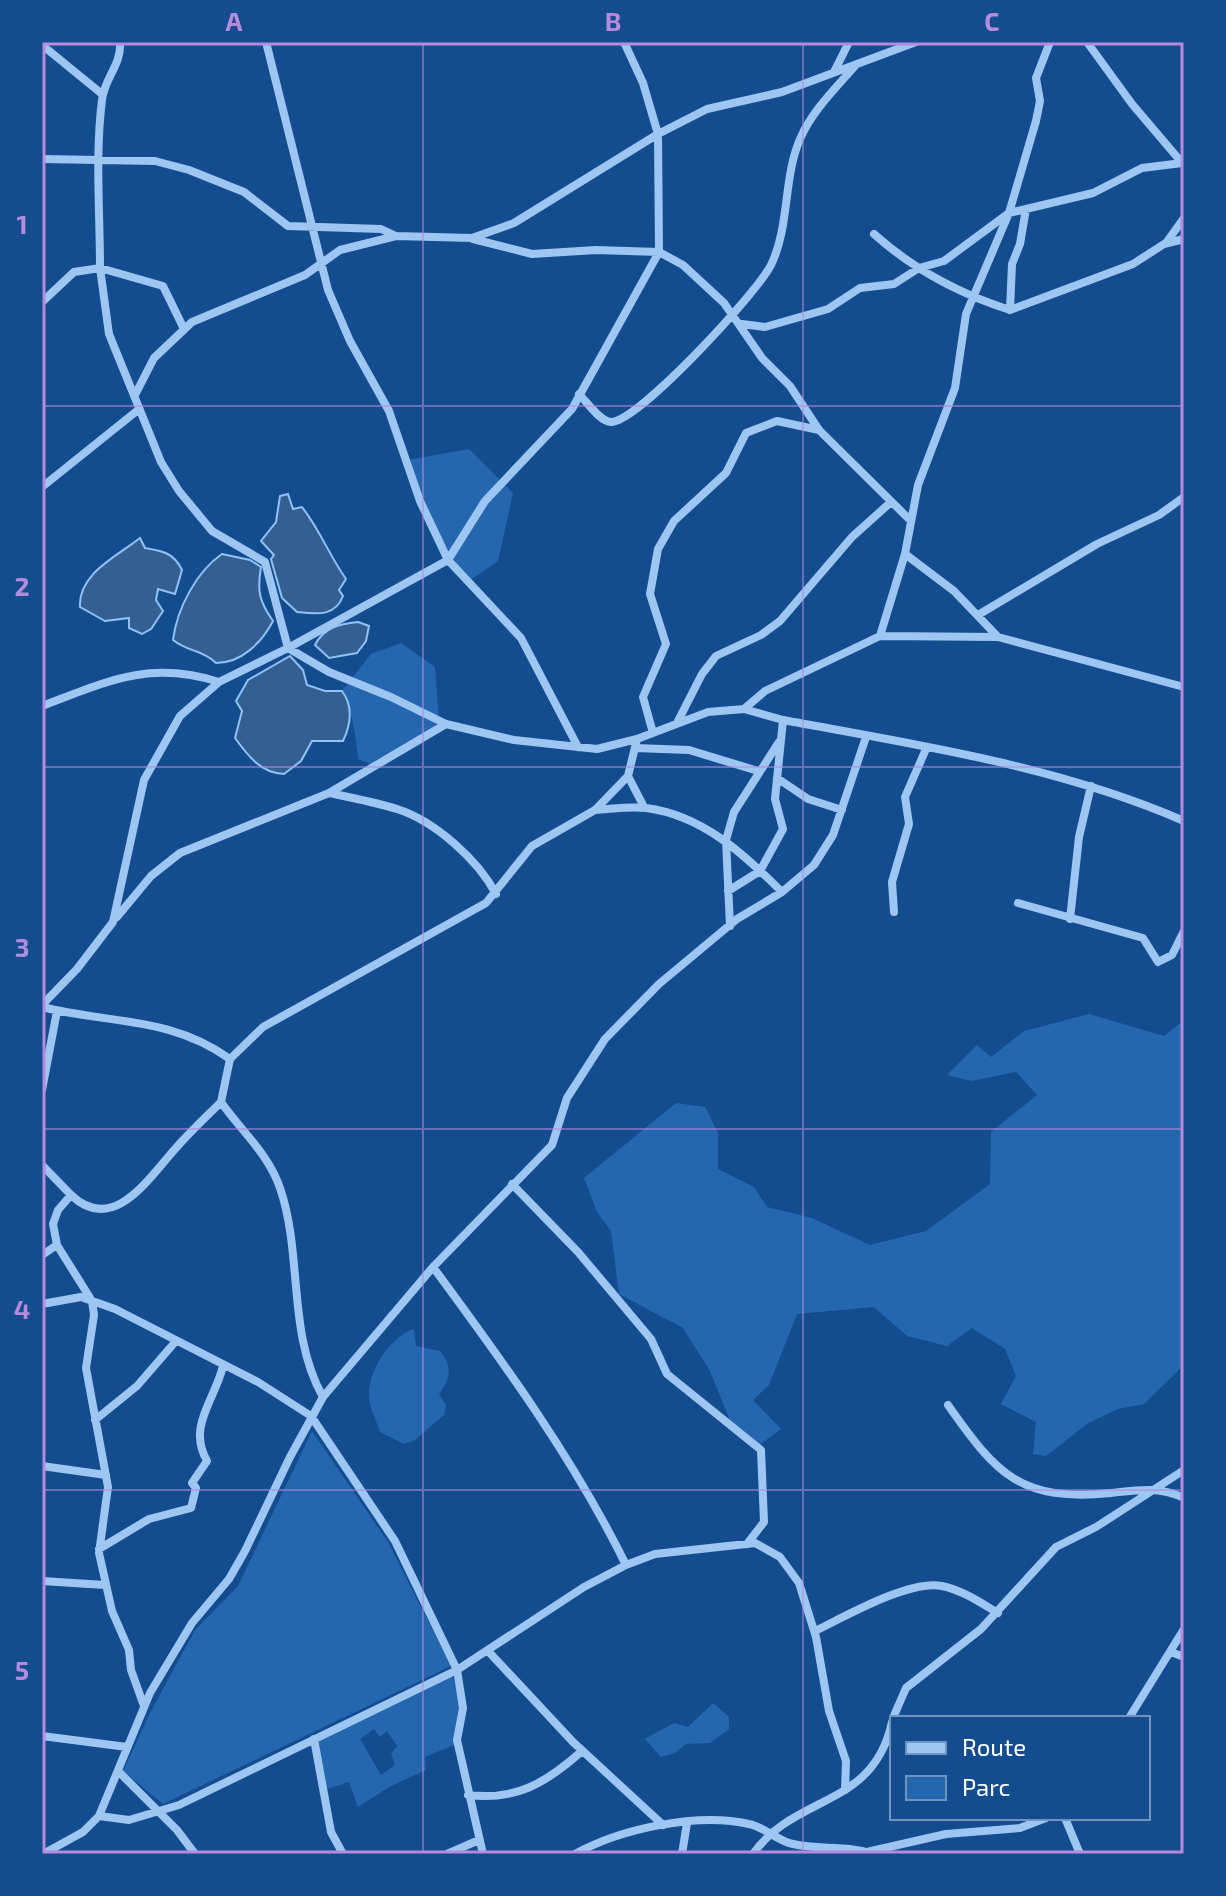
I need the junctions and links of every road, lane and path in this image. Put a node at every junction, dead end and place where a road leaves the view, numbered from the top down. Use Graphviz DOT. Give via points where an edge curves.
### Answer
graph roads {
  1 [pos="120,42"];
  2 [pos="266,42"];
  3 [pos="624,42"];
  4 [pos="849,42"];
  5 [pos="916,42"];
  6 [pos="1050,42"];
  7 [pos="1087,42"];
  8 [pos="42,45"];
  9 [pos="857,64"];
  10 [pos="833,73"];
  11 [pos="102,94"];
  12 [pos="658,134"];
  13 [pos="42,159"];
  14 [pos="100,160"];
  15 [pos="1183,162"];
  16 [pos="1026,209"];
  17 [pos="1009,213"];
  18 [pos="1184,218"];
  19 [pos="310,228"];
  20 [pos="874,234"];
  21 [pos="396,236"];
  22 [pos="472,238"];
  23 [pos="1184,239"];
  24 [pos="1164,244"];
  25 [pos="659,252"];
  26 [pos="320,264"];
  27 [pos="100,268"];
  28 [pos="919,268"];
  29 [pos="974,298"];
  30 [pos="42,302"];
  31 [pos="1010,310"];
  32 [pos="733,314"];
  33 [pos="742,324"];
  34 [pos="184,329"];
  35 [pos="579,394"];
  36 [pos="135,396"];
  37 [pos="138,410"];
  38 [pos="819,430"];
  39 [pos="42,487"];
  40 [pos="1184,497"];
  41 [pos="891,502"];
  42 [pos="909,519"];
  43 [pos="905,554"];
  44 [pos="448,560"];
  45 [pos="978,615"];
  46 [pos="880,636"];
  47 [pos="998,637"];
  48 [pos="288,648"];
  49 [pos="219,682"];
  50 [pos="1184,687"];
  51 [pos="42,706"];
  52 [pos="744,709"];
  53 [pos="783,720"];
  54 [pos="678,721"];
  55 [pos="446,724"];
  56 [pos="653,733"];
  57 [pos="866,737"];
  58 [pos="779,742"];
  59 [pos="636,744"];
  60 [pos="578,747"];
  61 [pos="926,749"];
  62 [pos="758,771"];
  63 [pos="628,776"];
  64 [pos="777,778"];
  65 [pos="1091,786"];
  66 [pos="329,793"];
  67 [pos="644,807"];
  68 [pos="595,810"];
  69 [pos="842,810"];
  70 [pos="1184,821"];
  71 [pos="726,840"];
  72 [pos="760,871"];
  73 [pos="728,891"];
  74 [pos="782,892"];
  75 [pos="496,894"];
  76 [pos="1018,903"];
  77 [pos="894,912"];
  78 [pos="1070,919"];
  79 [pos="113,922"];
  80 [pos="730,926"];
  81 [pos="1184,931"];
  82 [pos="42,1006"];
  83 [pos="57,1011"];
  84 [pos="230,1059"];
  85 [pos="42,1090"];
  86 [pos="221,1102"];
  87 [pos="42,1165"];
  88 [pos="512,1184"];
  89 [pos="71,1195"];
  90 [pos="57,1245"];
  91 [pos="42,1255"];
  92 [pos="433,1267"];
  93 [pos="92,1301"];
  94 [pos="42,1304"];
  95 [pos="176,1341"];
  96 [pos="223,1366"];
  97 [pos="323,1397"];
  98 [pos="948,1405"];
  99 [pos="311,1416"];
  100 [pos="95,1420"];
  101 [pos="42,1466"];
  102 [pos="1184,1470"];
  103 [pos="106,1475"];
  104 [pos="1157,1488"];
  105 [pos="1184,1498"];
  106 [pos="747,1544"];
  107 [pos="99,1549"];
  108 [pos="626,1565"];
  109 [pos="42,1581"];
  110 [pos="105,1585"];
  111 [pos="998,1613"];
  112 [pos="1184,1629"];
  113 [pos="815,1631"];
  114 [pos="488,1651"];
  115 [pos="1171,1652"];
  116 [pos="1184,1657"];
  117 [pos="457,1670"];
  118 [pos="144,1706"];
  119 [pos="894,1716"];
  120 [pos="1130,1716"];
  121 [pos="890,1730"];
  122 [pos="42,1736"];
  123 [pos="314,1739"];
  124 [pos="127,1747"];
  125 [pos="582,1751"];
  126 [pos="118,1771"];
  127 [pos="845,1790"];
  128 [pos="468,1795"];
  129 [pos="161,1812"];
  130 [pos="99,1816"];
  131 [pos="1041,1820"];
  132 [pos="1066,1820"];
  133 [pos="687,1823"];
  134 [pos="663,1825"];
  135 [pos="771,1833"];
  136 [pos="479,1840"];
  137 [pos="870,1853"];
  138 [pos="43,1854"];
  139 [pos="195,1854"];
  140 [pos="343,1854"];
  141 [pos="447,1854"];
  142 [pos="483,1854"];
  143 [pos="575,1854"];
  144 [pos="682,1854"];
  145 [pos="753,1854"];
  146 [pos="1080,1854"];
  1 -- 11 [label="street" via="121,55"];
  2 -- 19 [label="street"];
  3 -- 12 [label="street"];
  4 -- 10 [label="street"];
  5 -- 9 [label="street"];
  6 -- 17 [label="street" via="1036,78 1040,106"];
  7 -- 15 [label="street"];
  8 -- 11 [label="street"];
  9 -- 10 [label="street"];
  9 -- 32 [label="street" via="822,103 800,139 775,255"];
  10 -- 12 [label="street" via="782,92 707,109"];
  11 -- 14 [label="street"];
  12 -- 22 [label="street" via="514,223"];
  12 -- 25 [label="street"];
  13 -- 14 [label="street"];
  14 -- 19 [label="street" via="155,161 189,170 244,192 288,226"];
  14 -- 27 [label="street"];
  15 -- 16 [label="street" via="1142,168 1093,193"];
  16 -- 17 [label="street"];
  16 -- 31 [label="street" via="1012,264"];
  17 -- 28 [label="street" via="950,257"];
  17 -- 29 [label="street"];
  18 -- 24 [label="street"];
  19 -- 21 [label="street" via="381,229"];
  19 -- 26 [label="street"];
  20 -- 28 [label="street"];
  21 -- 22 [label="street"];
  21 -- 26 [label="street" via="340,250"];
  22 -- 25 [label="street" via="532,254"];
  23 -- 24 [label="street"];
  24 -- 31 [label="street" via="1143,260"];
  25 -- 32 [label="street" via="695,274"];
  25 -- 35 [label="street"];
  26 -- 34 [label="street"];
  26 -- 44 [label="street" via="350,341 389,411 420,501"];
  27 -- 30 [label="street" via="70,274"];
  27 -- 34 [label="street" via="163,286"];
  27 -- 36 [label="street" via="109,334"];
  28 -- 29 [label="street"];
  28 -- 33 [label="street" via="894,284 860,288 828,309 765,327"];
  29 -- 31 [label="street"];
  29 -- 42 [label="street" via="961,331 955,388"];
  32 -- 33 [label="street"];
  32 -- 35 [label="street" via="631,415 604,420"];
  33 -- 38 [label="street"];
  34 -- 36 [label="street" via="154,358"];
  35 -- 44 [label="street" via="563,420 485,501"];
  36 -- 37 [label="street"];
  37 -- 39 [label="street"];
  37 -- 48 [label="street" via="161,462 198,517 222,539 265,562"];
  38 -- 41 [label="street"];
  38 -- 56 [label="street" via="777,421 746,433 723,477 665,533 650,594 666,644 643,697"];
  40 -- 45 [label="street"];
  41 -- 42 [label="street"];
  41 -- 54 [label="street" via="852,537 780,621 716,656"];
  42 -- 43 [label="street"];
  43 -- 45 [label="street"];
  43 -- 46 [label="street"];
  44 -- 48 [label="street"];
  44 -- 60 [label="street" via="521,638"];
  45 -- 47 [label="street"];
  46 -- 47 [label="street"];
  46 -- 52 [label="street" via="765,691"];
  47 -- 50 [label="street"];
  48 -- 49 [label="street"];
  48 -- 55 [label="street"];
  49 -- 51 [label="street" via="173,671 146,671"];
  49 -- 79 [label="street" via="180,716 149,769"];
  52 -- 53 [label="street"];
  52 -- 54 [label="street"];
  53 -- 57 [label="street"];
  53 -- 58 [label="street"];
  54 -- 56 [label="street"];
  55 -- 60 [label="street" via="514,740"];
  55 -- 66 [label="street"];
  56 -- 59 [label="street"];
  57 -- 61 [label="street"];
  57 -- 69 [label="street"];
  58 -- 62 [label="street"];
  58 -- 64 [label="street"];
  59 -- 60 [label="street"];
  59 -- 62 [label="street" via="689,750"];
  59 -- 63 [label="street"];
  61 -- 65 [label="street"];
  61 -- 77 [label="street" via="905,797 909,824 892,882"];
  62 -- 71 [label="street" via="734,812"];
  63 -- 67 [label="street"];
  63 -- 68 [label="street"];
  64 -- 69 [label="street" via="808,799"];
  64 -- 72 [label="street" via="775,807 783,829"];
  65 -- 70 [label="street"];
  65 -- 78 [label="street"];
  66 -- 75 [label="street" via="400,810 422,821 477,865"];
  66 -- 79 [label="street" via="180,853 151,876"];
  67 -- 68 [label="street"];
  67 -- 71 [label="street" via="685,817"];
  68 -- 75 [label="street" via="532,846"];
  69 -- 74 [label="street" via="821,855"];
  71 -- 72 [label="street"];
  71 -- 73 [label="street"];
  72 -- 73 [label="street"];
  72 -- 74 [label="street"];
  73 -- 80 [label="street"];
  74 -- 80 [label="street"];
  75 -- 84 [label="street" via="459,921 263,1027"];
  76 -- 78 [label="street"];
  78 -- 81 [label="street" via="1143,938 1158,962 1172,955"];
  79 -- 82 [label="street"];
  80 -- 88 [label="street" via="659,984 605,1039 567,1098 552,1145"];
  82 -- 83 [label="street"];
  83 -- 84 [label="street" via="150,1023 202,1042"];
  83 -- 85 [label="street"];
  84 -- 86 [label="street"];
  86 -- 89 [label="street" via="133,1196 94,1209"];
  86 -- 97 [label="street" via="265,1156 280,1186 304,1348"];
  87 -- 89 [label="street"];
  88 -- 92 [label="street"];
  88 -- 106 [label="street" via="651,1339 667,1374 761,1450 764,1522"];
  89 -- 90 [label="street" via="55,1216"];
  90 -- 91 [label="street"];
  90 -- 93 [label="street"];
  92 -- 97 [label="street"];
  92 -- 108 [label="street" via="515,1379"];
  93 -- 94 [label="street" via="81,1297"];
  93 -- 95 [label="street"];
  93 -- 100 [label="street" via="86,1368"];
  95 -- 96 [label="street"];
  95 -- 100 [label="street" via="137,1386"];
  96 -- 99 [label="street"];
  96 -- 107 [label="street" via="217,1389 201,1414 199,1446 207,1461 192,1483 196,1488 191,1508 149,1519"];
  97 -- 99 [label="street"];
  98 -- 104 [label="street" via="975,1443 1019,1483 1038,1491 1075,1497"];
  99 -- 117 [label="street" via="395,1541"];
  99 -- 118 [label="street" via="229,1579 174,1649"];
  100 -- 103 [label="street"];
  101 -- 103 [label="street"];
  102 -- 104 [label="street"];
  103 -- 107 [label="street"];
  104 -- 105 [label="street"];
  104 -- 111 [label="street" via="1056,1547"];
  106 -- 108 [label="street" via="655,1554"];
  106 -- 113 [label="street" via="765,1547 786,1564 799,1583"];
  107 -- 110 [label="street"];
  108 -- 114 [label="street"];
  109 -- 110 [label="street"];
  110 -- 118 [label="street"];
  111 -- 113 [label="street" via="934,1585 895,1595"];
  111 -- 119 [label="street" via="906,1688"];
  112 -- 115 [label="street"];
  113 -- 127 [label="street" via="829,1711 846,1761"];
  114 -- 117 [label="street"];
  114 -- 125 [label="street"];
  115 -- 116 [label="street"];
  115 -- 120 [label="street"];
  117 -- 123 [label="street"];
  117 -- 128 [label="street" via="463,1708 457,1740"];
  118 -- 124 [label="street"];
  121 -- 127 [label="street" via="874,1767"];
  122 -- 124 [label="street"];
  123 -- 129 [label="street"];
  123 -- 140 [label="street" via="331,1832"];
  124 -- 126 [label="street"];
  125 -- 128 [label="street" via="557,1773 514,1795"];
  125 -- 134 [label="street"];
  126 -- 129 [label="street"];
  126 -- 130 [label="street"];
  127 -- 135 [label="street"];
  128 -- 136 [label="street"];
  129 -- 130 [label="street" via="129,1820"];
  129 -- 139 [label="street"];
  130 -- 138 [label="street" via="83,1832"];
  131 -- 137 [label="street" via="1020,1828 946,1834"];
  132 -- 146 [label="street"];
  133 -- 134 [label="street"];
  133 -- 135 [label="street" via="746,1823"];
  133 -- 144 [label="street"];
  134 -- 143 [label="street" via="623,1831"];
  135 -- 137 [label="street" via="791,1844"];
  135 -- 145 [label="street"];
  136 -- 141 [label="street"];
  136 -- 142 [label="street"];
}
